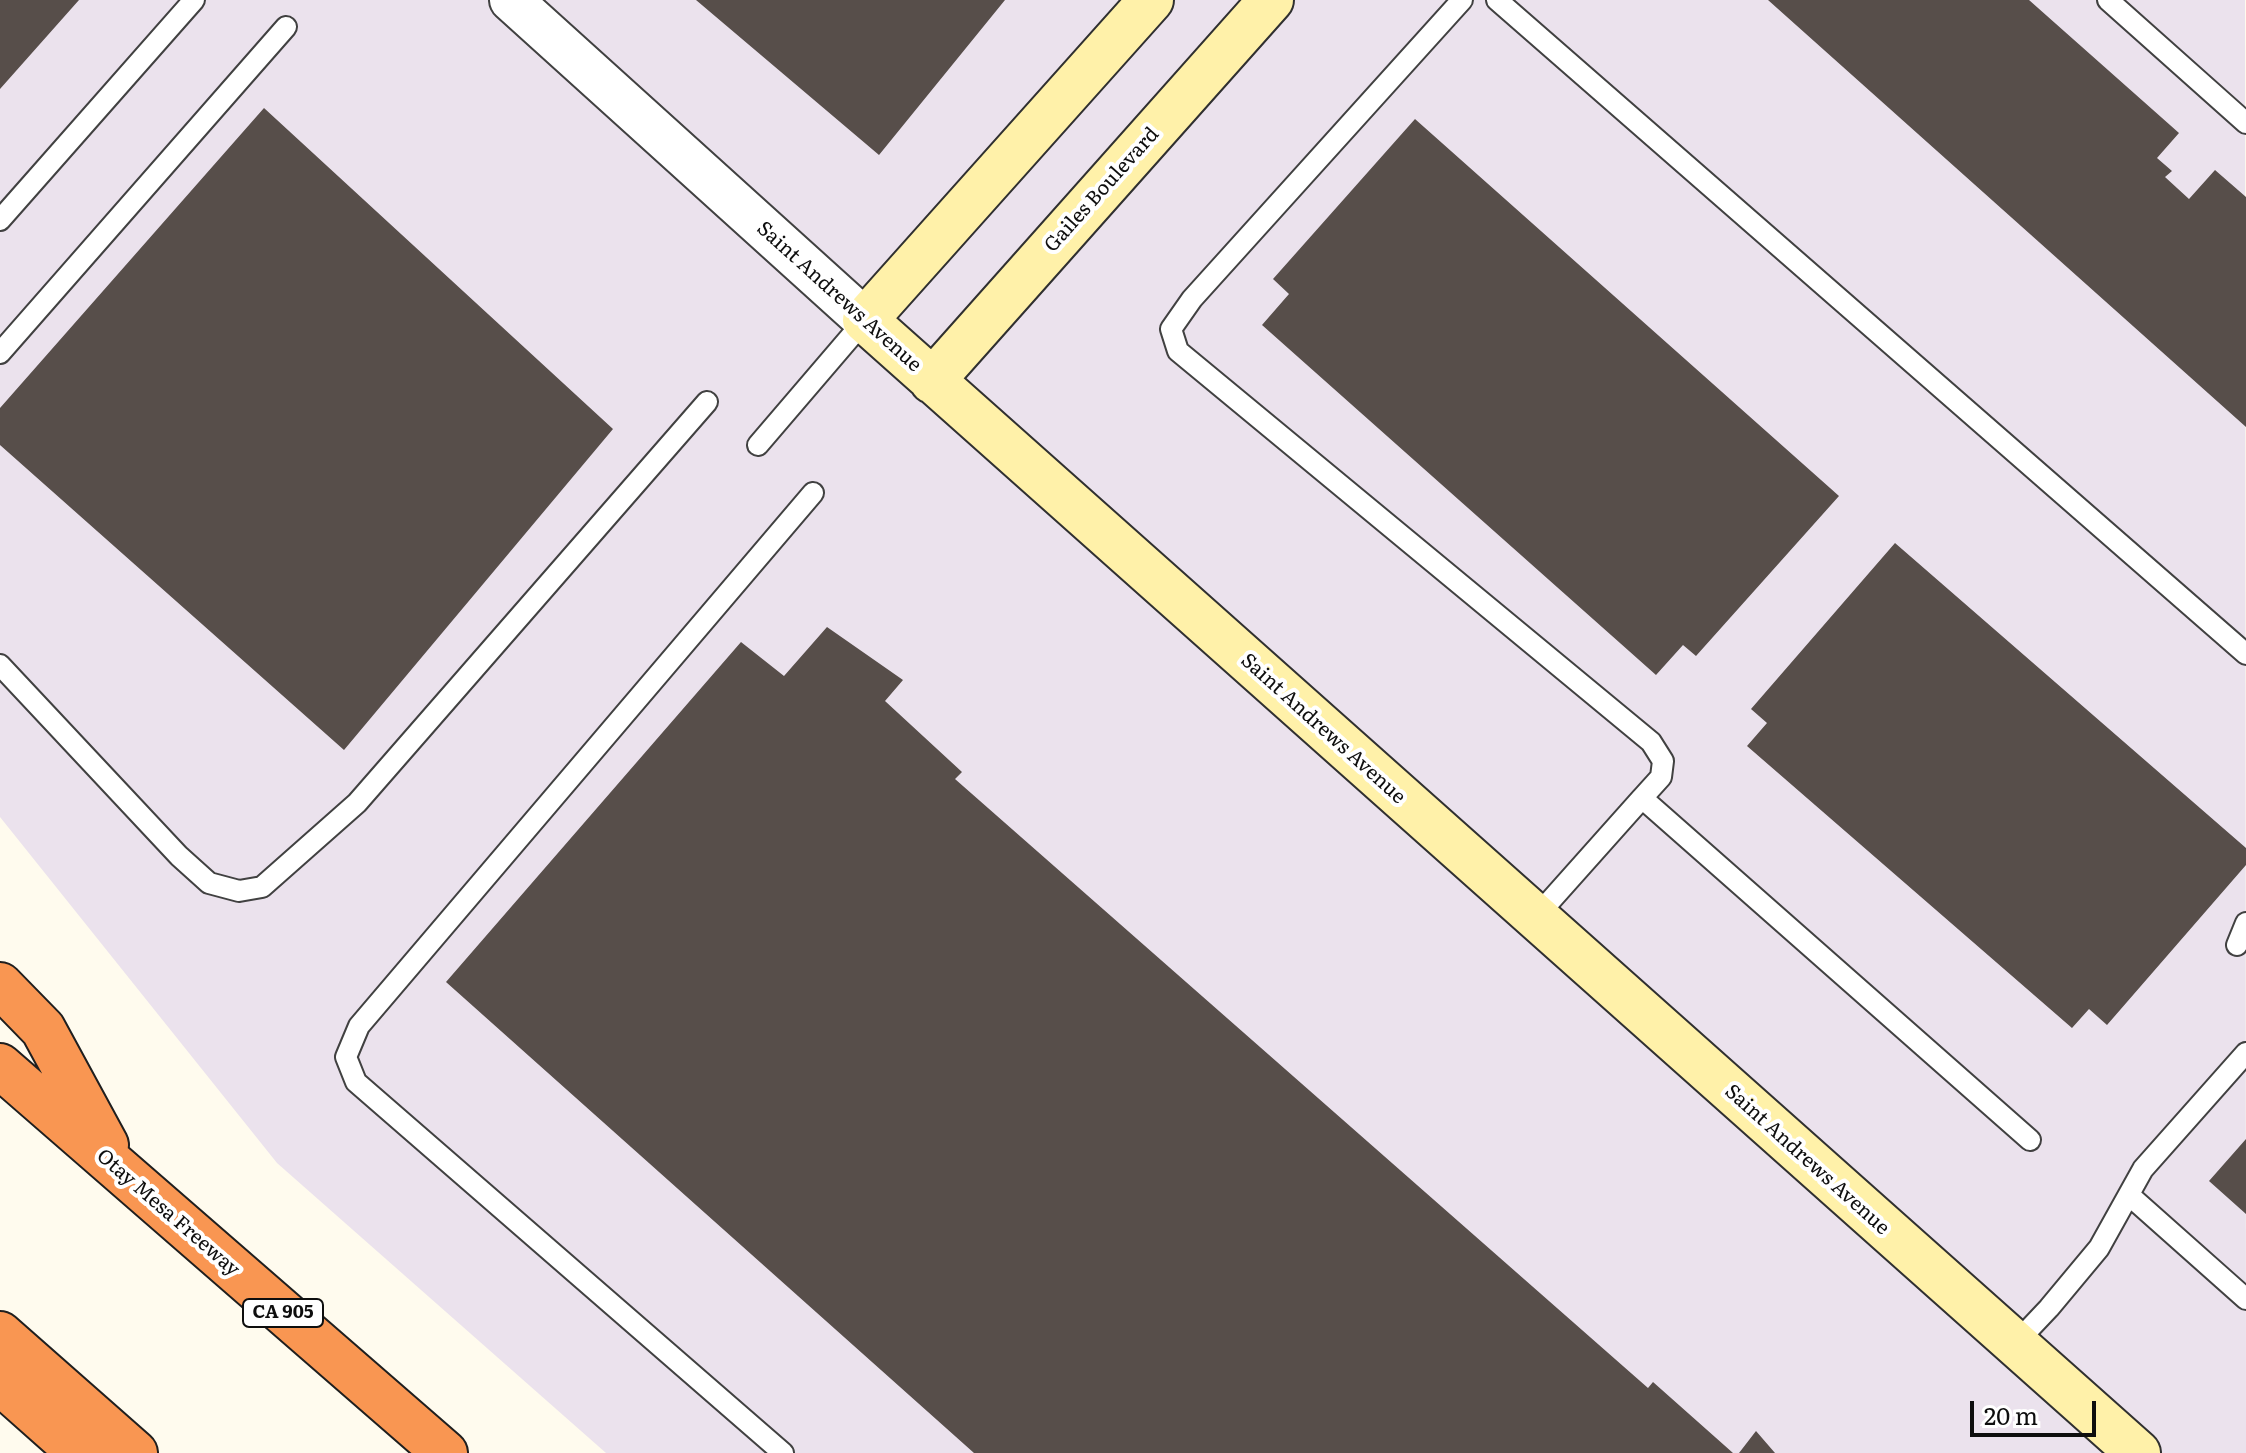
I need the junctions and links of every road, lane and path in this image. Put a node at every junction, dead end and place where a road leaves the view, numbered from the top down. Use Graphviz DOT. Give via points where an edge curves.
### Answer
graph roads {
  1 [pos="194,0"];
  2 [pos="511,0"];
  3 [pos="1151,0"];
  4 [pos="1271,0"];
  5 [pos="1462,0"];
  6 [pos="1497,0"];
  7 [pos="2108,0"];
  8 [pos="286,27"];
  9 [pos="2246,123"];
  10 [pos="0,220"];
  11 [pos="865,320"];
  12 [pos="0,353"];
  13 [pos="932,381"];
  14 [pos="707,402"];
  15 [pos="758,445"];
  16 [pos="813,493"];
  17 [pos="2246,654"];
  18 [pos="0,665"];
  19 [pos="1642,798"];
  20 [pos="1535,918"];
  21 [pos="2246,923"];
  22 [pos="2237,945"];
  23 [pos="0,985"];
  24 [pos="2246,1053"];
  25 [pos="0,1066"];
  26 [pos="2030,1140"];
  27 [pos="121,1172"];
  28 [pos="2129,1195"];
  29 [pos="2246,1299"];
  30 [pos="0,1334"];
  31 [pos="2015,1344"];
  32 [pos="0,1382"];
  33 [pos="80,1453"];
  34 [pos="135,1453"];
  35 [pos="445,1453"];
  36 [pos="783,1453"];
  37 [pos="2138,1453"];
  1 -- 10 [label="lane"];
  2 -- 11 [label="street, Saint Andrews Avenue"];
  3 -- 11 [label="street"];
  4 -- 13 [label="street, Gailes Boulevard"];
  5 -- 19 [label="lane" via="1192,299 1171,329 1178,351 1651,742 1663,761 1661,777"];
  6 -- 17 [label="lane"];
  7 -- 9 [label="lane"];
  8 -- 12 [label="lane"];
  11 -- 13 [label="street, Saint Andrews Avenue"];
  11 -- 15 [label="lane"];
  13 -- 20 [label="street, Saint Andrews Avenue"];
  14 -- 18 [label="lane" via="357,803 262,887 239,891 209,883"];
  16 -- 36 [label="lane" via="359,1026 346,1057 356,1082"];
  19 -- 20 [label="lane"];
  19 -- 26 [label="lane"];
  20 -- 31 [label="street, Saint Andrews Avenue"];
  21 -- 22 [label="lane"];
  23 -- 27 [label="highway" via="43,1029"];
  24 -- 28 [label="lane" via="2143,1169"];
  25 -- 27 [label="highway, Otay Mesa Freeway / CA 905"];
  27 -- 35 [label="highway, Otay Mesa Freeway / CA 905"];
  28 -- 29 [label="lane"];
  28 -- 31 [label="lane" via="2099,1248"];
  30 -- 34 [label="highway"];
  31 -- 37 [label="street, Saint Andrews Avenue"];
  32 -- 33 [label="highway"];
}
